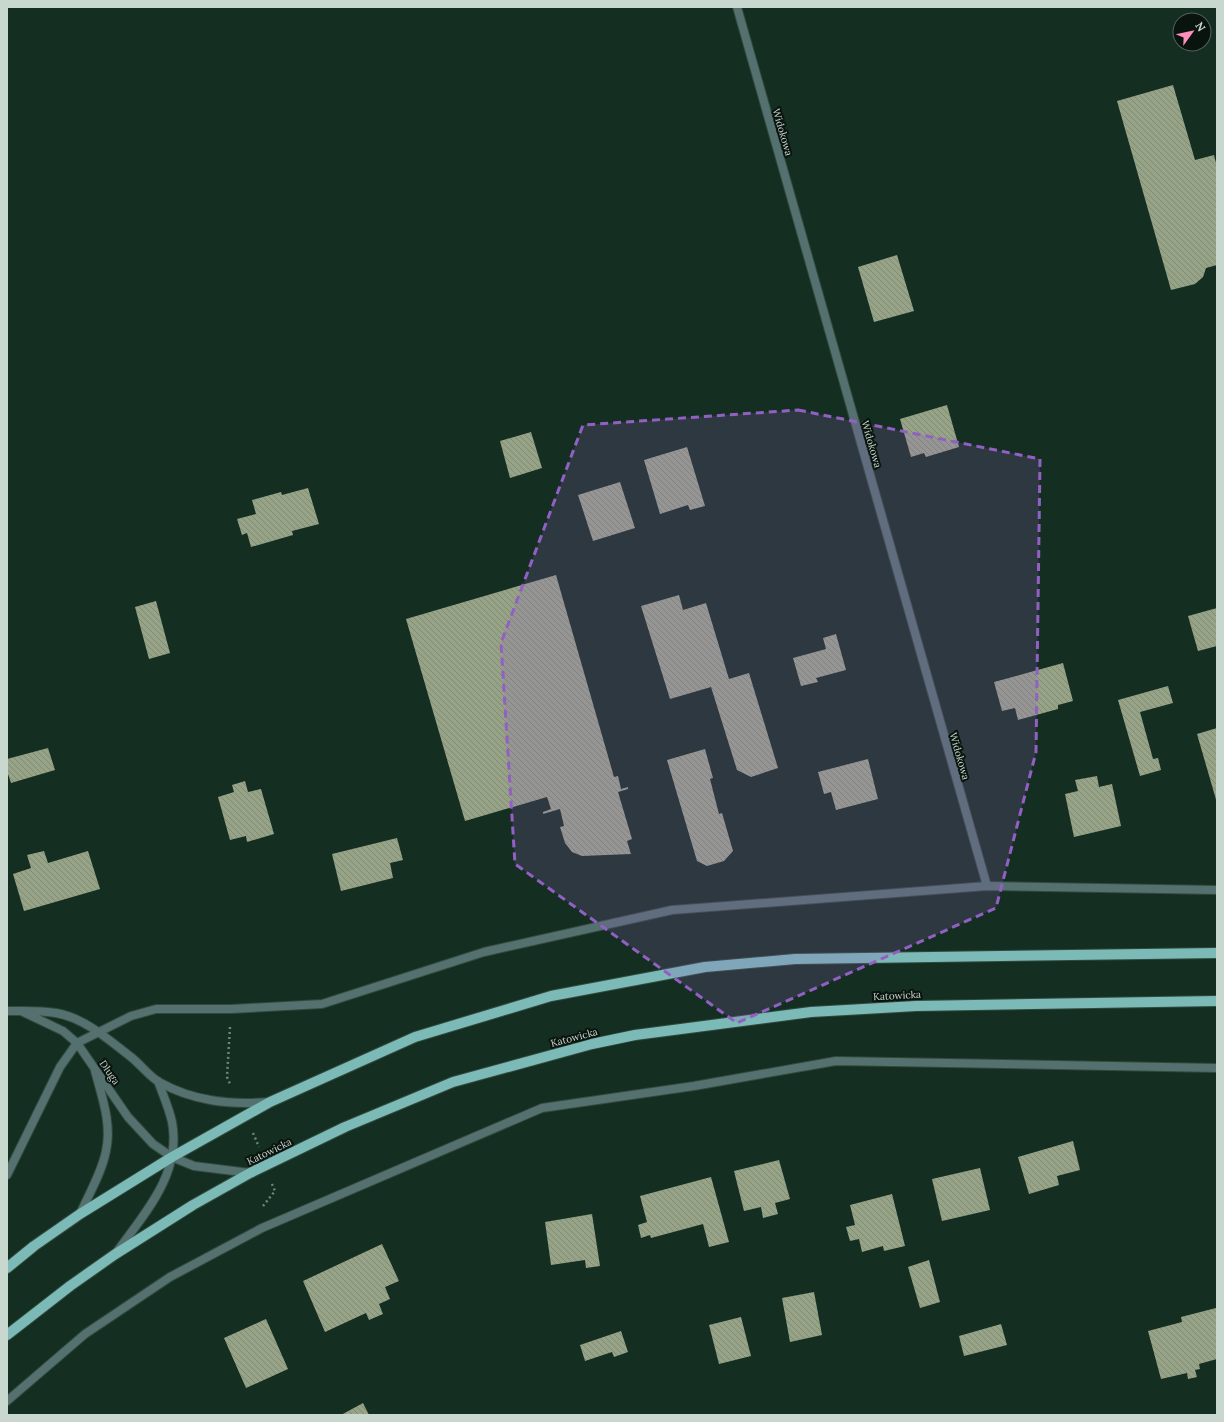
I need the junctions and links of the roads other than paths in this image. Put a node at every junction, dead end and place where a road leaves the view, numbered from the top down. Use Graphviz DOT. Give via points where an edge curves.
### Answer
graph roads {
  1 [pos="737,7"];
  2 [pos="987,886"];
  3 [pos="1217,890"];
  4 [pos="1217,954"];
  5 [pos="1217,1001"];
  6 [pos="7,1011"];
  7 [pos="22,1011"];
  8 [pos="98,1032"];
  9 [pos="77,1043"];
  10 [pos="94,1066"];
  11 [pos="1217,1068"];
  12 [pos="158,1081"];
  13 [pos="270,1102"];
  14 [pos="172,1157"];
  15 [pos="250,1174"];
  16 [pos="7,1175"];
  17 [pos="80,1214"];
  18 [pos="114,1255"];
  19 [pos="7,1268"];
  20 [pos="7,1335"];
  21 [pos="7,1401"];
  1 -- 2 [label="street, Widokowa"];
  2 -- 3 [label="street"];
  2 -- 8 [label="street" via="672,910 484,952 322,1004 231,1009 156,1009 131,1016"];
  4 -- 13 [label="main road" via="795,959 705,967 550,996 415,1037"];
  5 -- 15 [label="main road, Katowicka" via="916,1006 826,1011 635,1035 592,1044 453,1082 345,1127"];
  6 -- 7 [label="street, Długa"];
  7 -- 8 [label="street, Długa" via="56,1013 77,1020"];
  7 -- 9 [label="street, Długa" via="63,1031"];
  8 -- 9 [label="street"];
  8 -- 12 [label="street, Długa"];
  9 -- 10 [label="street, Długa"];
  9 -- 16 [label="street" via="60,1067"];
  10 -- 14 [label="street, Długa" via="141,1132"];
  10 -- 17 [label="street" via="106,1113 108,1140 102,1165"];
  11 -- 21 [label="street" via="836,1061 694,1086 542,1108 262,1228 170,1277 85,1334"];
  12 -- 13 [label="street, Długa" via="200,1099 239,1104"];
  12 -- 14 [label="street, Długa" via="172,1122"];
  13 -- 14 [label="main road"];
  14 -- 15 [label="street, Długa" via="194,1166"];
  14 -- 17 [label="main road"];
  14 -- 18 [label="street, Długa" via="162,1189"];
  15 -- 18 [label="main road, Katowicka" via="193,1205"];
  17 -- 19 [label="main road"];
  18 -- 20 [label="main road, Katowicka"];
}
